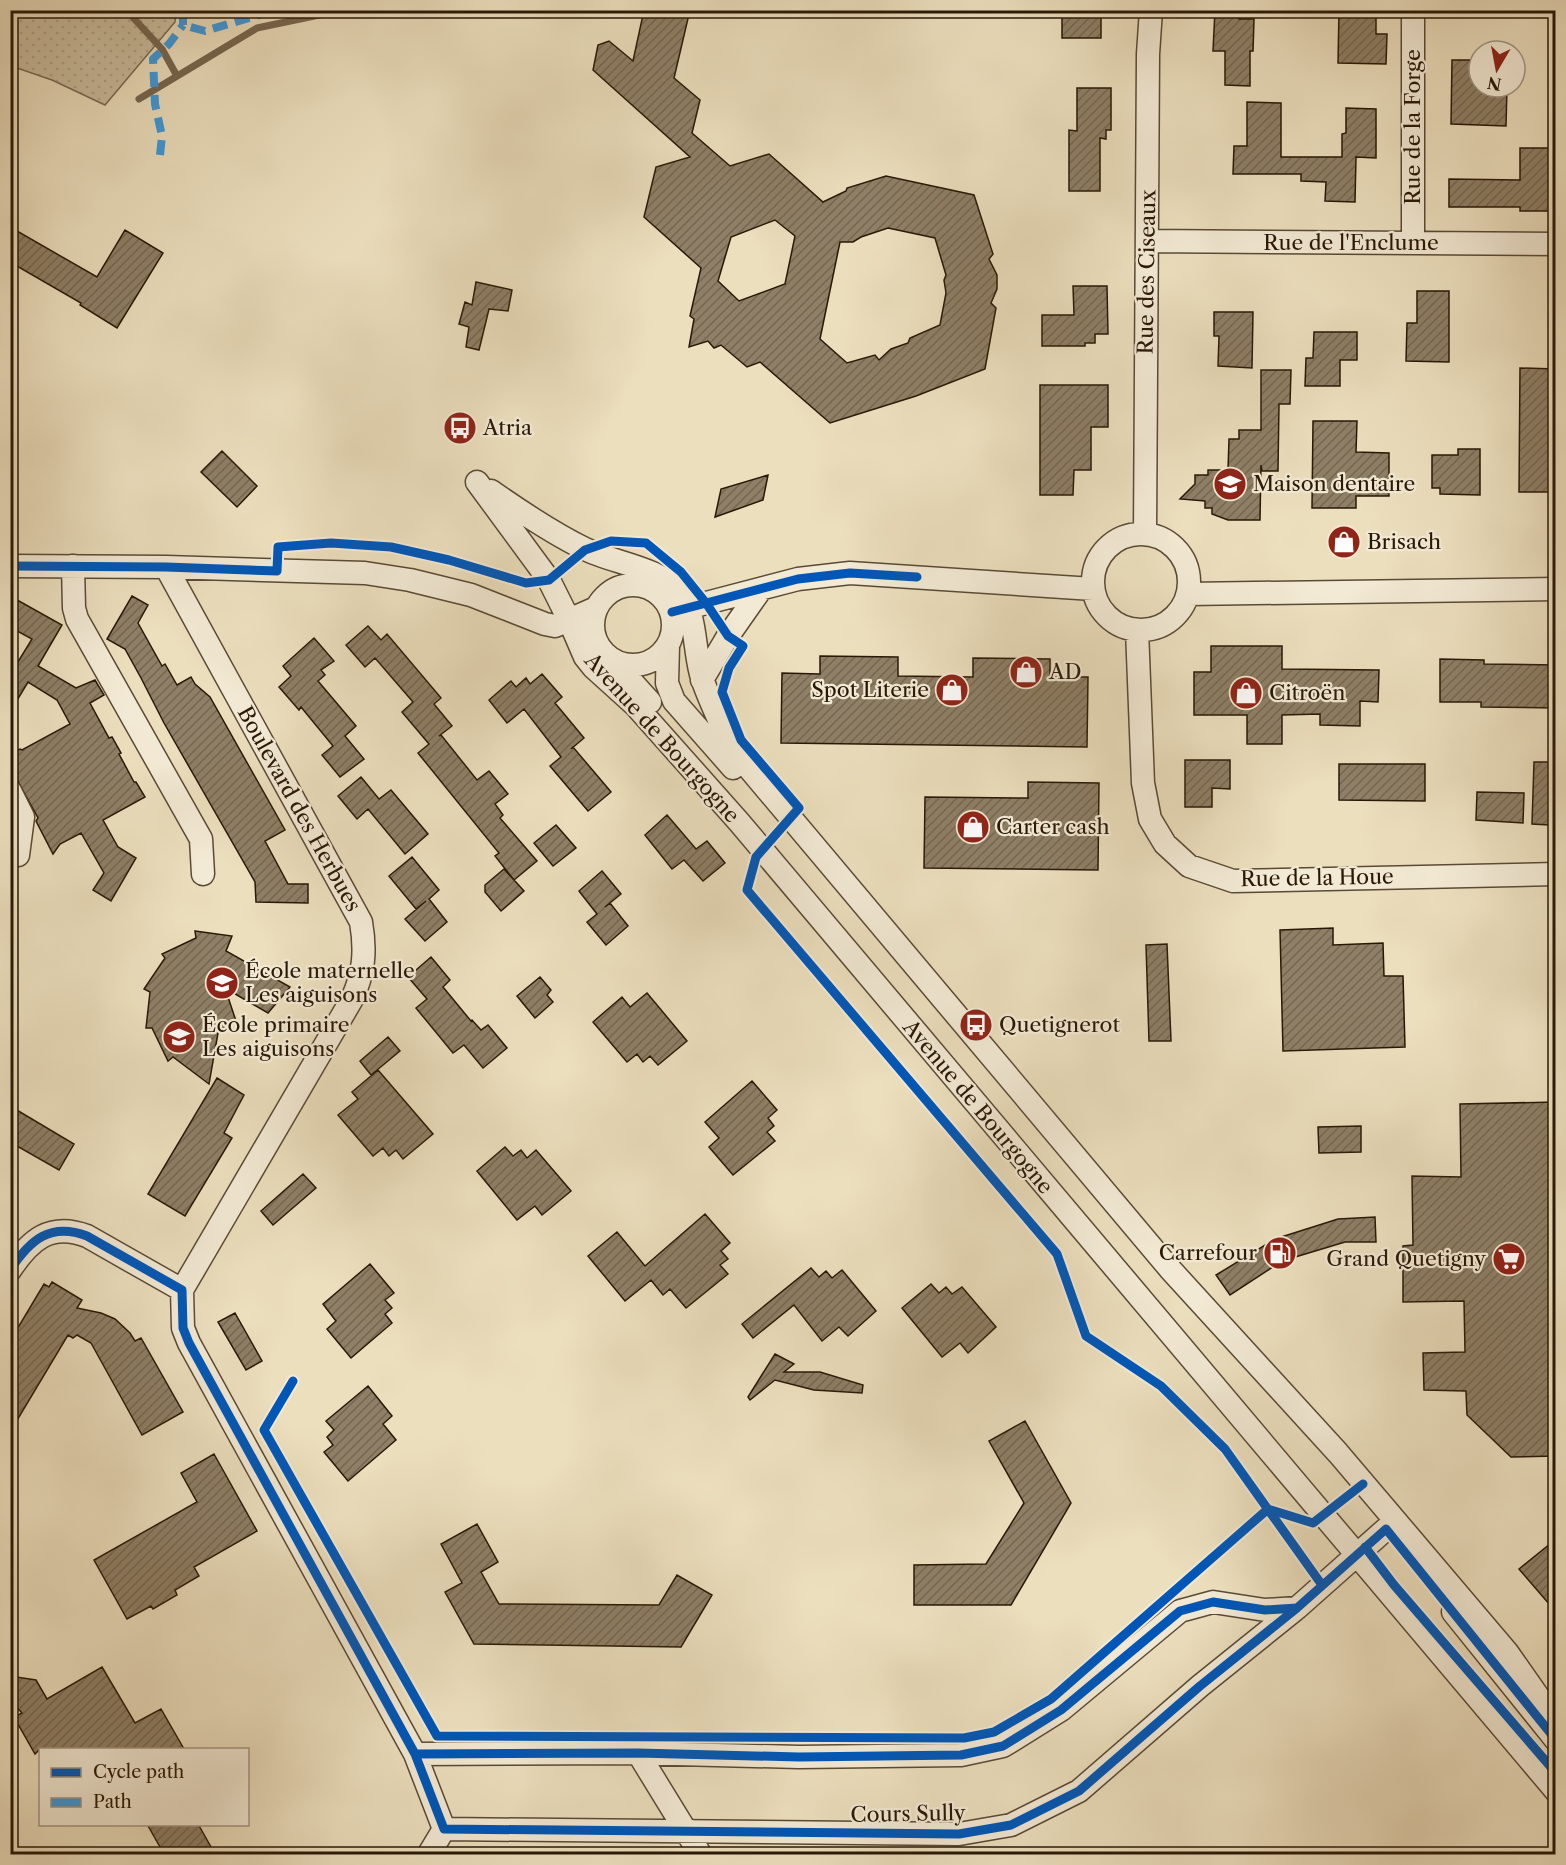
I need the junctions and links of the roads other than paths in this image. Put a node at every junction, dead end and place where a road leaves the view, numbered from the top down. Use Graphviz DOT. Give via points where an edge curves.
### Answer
graph roads {
  1 [pos="1151,10"];
  2 [pos="1413,10"];
  3 [pos="1147,241"];
  4 [pos="1413,243"];
  5 [pos="1556,244"];
  6 [pos="1145,533"];
  7 [pos="10,566"];
  8 [pos="73,566"];
  9 [pos="166,567"];
  10 [pos="762,589"];
  11 [pos="1093,589"];
  12 [pos="1556,589"];
  13 [pos="1188,594"];
  14 [pos="596,608"];
  15 [pos="680,610"];
  16 [pos="567,627"];
  17 [pos="1137,630"];
  18 [pos="668,646"];
  19 [pos="606,654"];
  20 [pos="702,680"];
  21 [pos="10,791"];
  22 [pos="18,855"];
  23 [pos="203,874"];
  24 [pos="1556,874"];
  25 [pos="10,1269"];
  26 [pos="182,1290"];
  27 [pos="1386,1529"];
  28 [pos="1361,1551"];
  29 [pos="1297,1608"];
  30 [pos="1556,1722"];
  31 [pos="1556,1740"];
  32 [pos="638,1753"];
  33 [pos="415,1754"];
  34 [pos="1556,1773"];
  35 [pos="1556,1791"];
  36 [pos="444,1828"];
  37 [pos="686,1831"];
  38 [pos="429,1854"];
  39 [pos="700,1854"];
  1 -- 3 [label="street, Rue des Ciseaux"];
  2 -- 4 [label="street, Rue de la Forge"];
  3 -- 4 [label="street, Rue de l'Enclume"];
  3 -- 6 [label="street, Rue des Ciseaux"];
  4 -- 5 [label="street, Rue de l'Enclume"];
  6 -- 11 [label="street" via="1127,535 1100,555 1093,572"];
  6 -- 13 [label="street" via="1161,537 1185,561 1190,577"];
  7 -- 8 [label="street"];
  8 -- 9 [label="street"];
  8 -- 23 [label="street" via="77,619 201,839"];
  9 -- 16 [label="street" via="376,575 410,580 471,595 545,624"];
  9 -- 26 [label="street, Boulevard des Herbues" via="361,922 365,940 365,960 352,999"];
  10 -- 11 [label="street" via="798,579 850,573"];
  10 -- 15 [label="street"];
  10 -- 20 [label="street"];
  11 -- 17 [label="street" via="1108,617"];
  12 -- 13 [label="street"];
  13 -- 17 [label="street" via="1169,621"];
  14 -- 15 [label="street" via="603,596 628,584 655,590"];
  14 -- 16 [label="street"];
  14 -- 19 [label="street" via="592,630"];
  15 -- 16 [label="street, Avenue de Bourgogne" via="680,593 670,583 653,573 585,550 477,482 549,580"];
  15 -- 18 [label="street"];
  15 -- 20 [label="street, Avenue de Bourgogne"];
  16 -- 19 [label="street"];
  16 -- 28 [label="street, Avenue de Bourgogne" via="593,667 635,705 739,822"];
  17 -- 24 [label="street, Rue de la Houe" via="1143,783 1150,819 1165,844 1189,866 1233,881"];
  18 -- 19 [label="street" via="648,663 636,665 623,664"];
  18 -- 27 [label="street, Avenue de Bourgogne" via="667,683 674,701 1125,1236 1361,1496"];
  19 -- 28 [label="street, Avenue de Bourgogne" via="824,903"];
  20 -- 30 [label="street, Avenue de Bourgogne" via="732,748 1170,1269 1338,1453 1499,1643"];
  21 -- 22 [label="street" via="23,817"];
  25 -- 26 [label="street" via="21,1253 40,1238 60,1230 73,1231"];
  26 -- 33 [label="street" via="183,1328 189,1343"];
  27 -- 28 [label="street, Cours Sully"];
  27 -- 31 [label="street, Avenue de Bourgogne"];
  28 -- 29 [label="street, Cours Sully"];
  28 -- 34 [label="street, Avenue de Bourgogne"];
  28 -- 35 [label="street, Avenue de Bourgogne"];
  29 -- 32 [label="street" via="1265,1610 1213,1602 1180,1611 1061,1710 1003,1746 961,1755 799,1757"];
  29 -- 37 [label="street, Cours Sully" via="1079,1791 1011,1825 959,1834"];
  32 -- 33 [label="street"];
  32 -- 37 [label="street"];
  33 -- 36 [label="street"];
  36 -- 37 [label="street, Cours Sully"];
  36 -- 38 [label="street"];
  37 -- 39 [label="street"];
}
